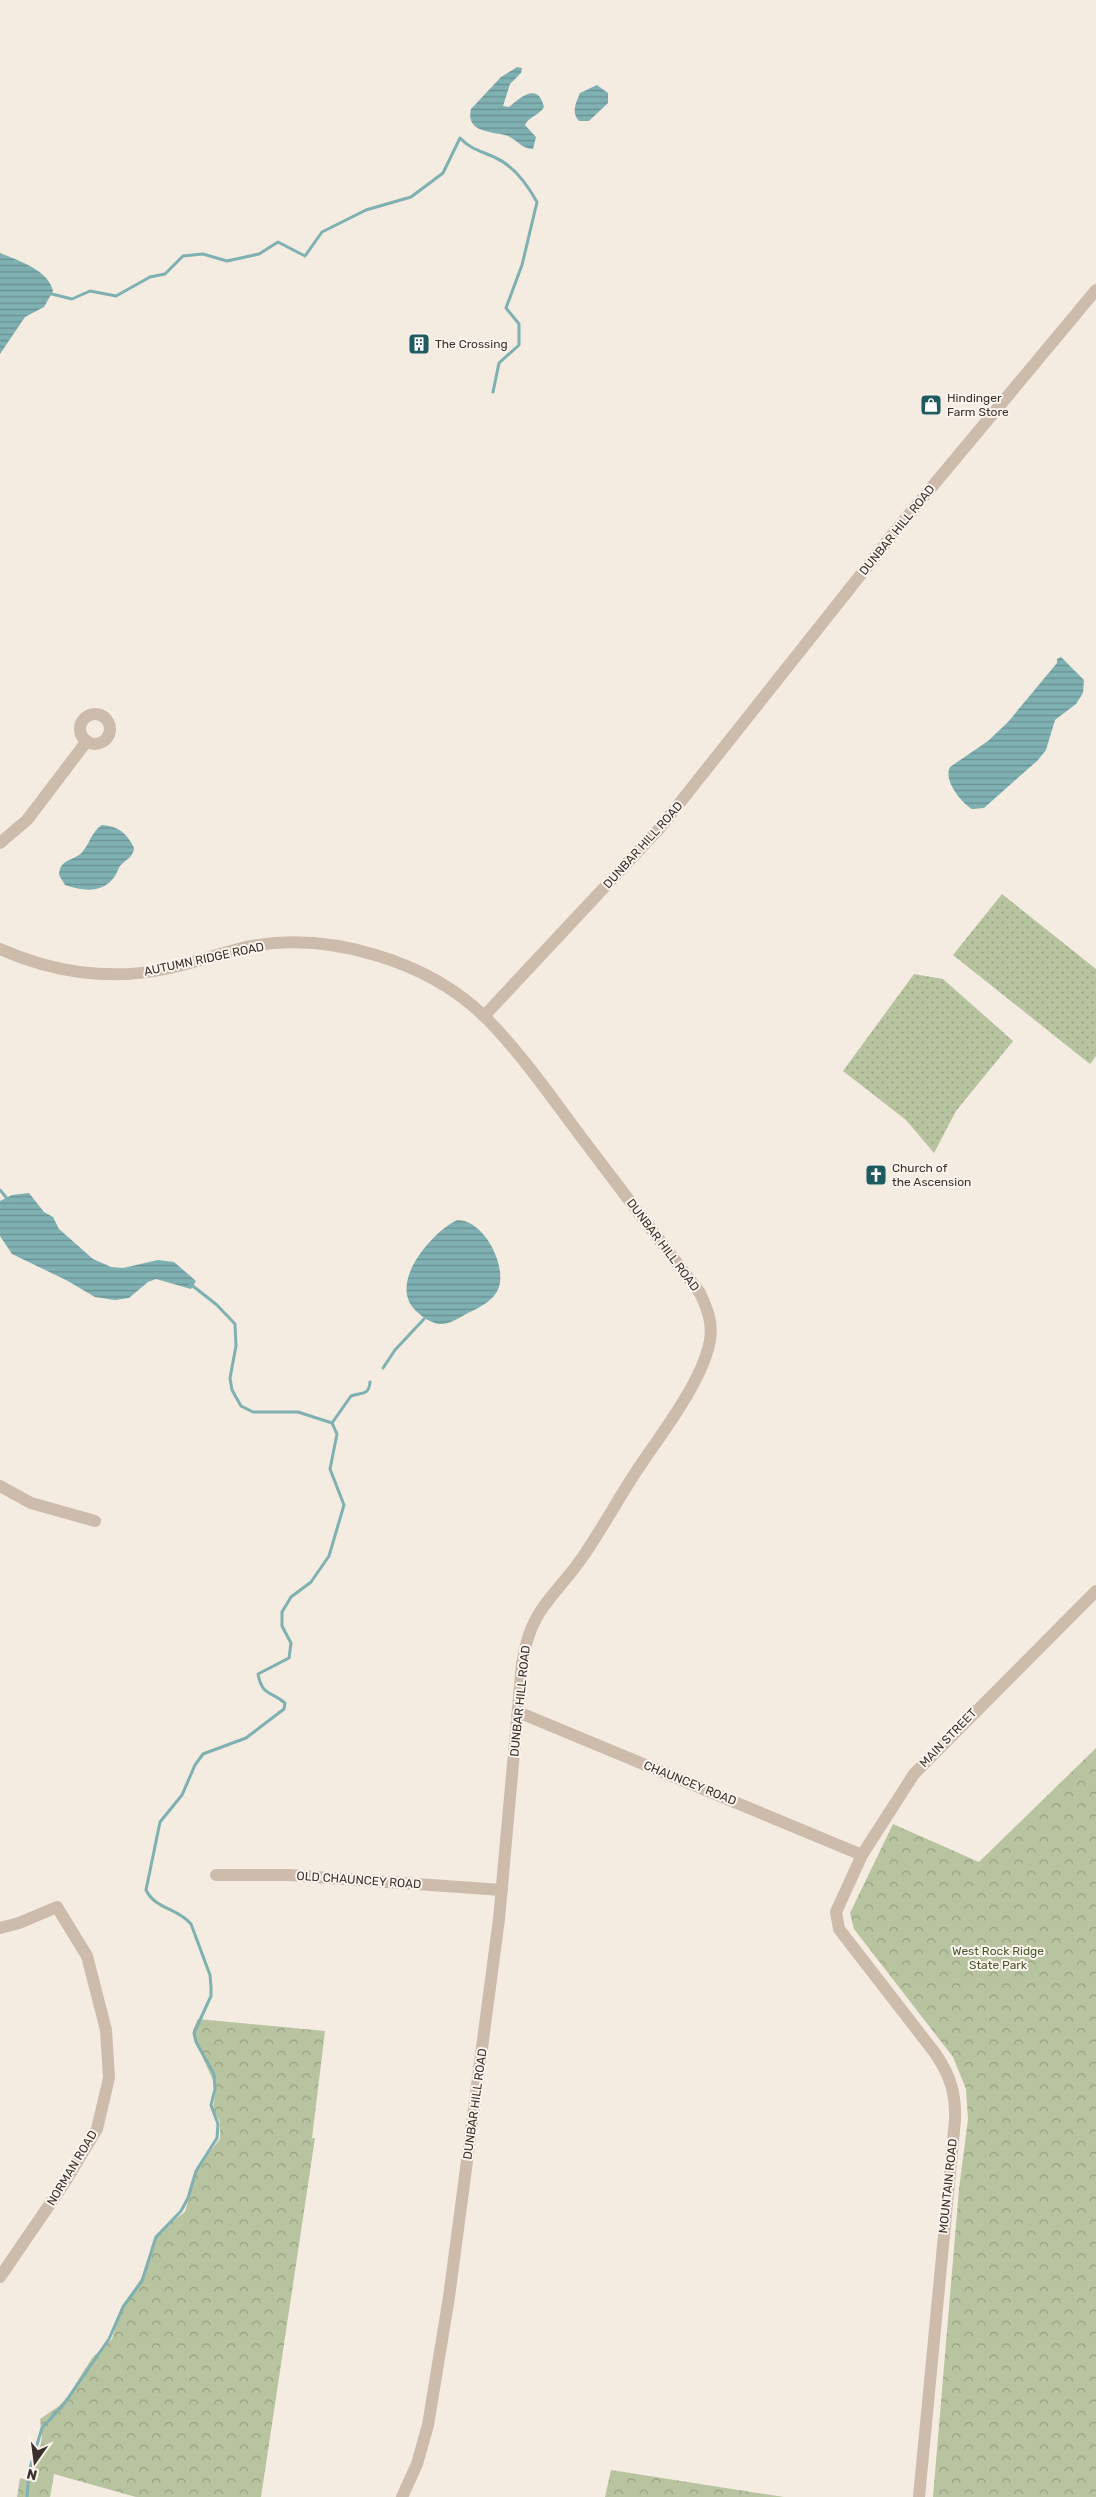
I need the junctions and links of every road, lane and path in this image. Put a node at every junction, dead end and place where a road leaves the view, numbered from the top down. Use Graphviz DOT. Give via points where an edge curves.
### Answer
graph roads {
  1 [pos="1096,290"];
  2 [pos="87,741"];
  3 [pos="0,843"];
  4 [pos="0,949"];
  5 [pos="484,1016"];
  6 [pos="0,1486"];
  7 [pos="95,1521"];
  8 [pos="1096,1591"];
  9 [pos="518,1712"];
  10 [pos="862,1855"];
  11 [pos="216,1875"];
  12 [pos="502,1890"];
  13 [pos="836,1912"];
  14 [pos="0,1928"];
  15 [pos="0,2277"];
  16 [pos="402,2497"];
  17 [pos="919,2497"];
  1 -- 5 [label="street, DUNBAR HILL ROAD" via="901,524 659,829"];
  2 -- 3 [label="street" via="27,820"];
  4 -- 5 [label="street, AUTUMN RIDGE ROAD" via="63,970 117,974 163,970 257,946 284,943 340,947 383,958 421,974 458,995"];
  5 -- 9 [label="street, DUNBAR HILL ROAD" via="539,1081 700,1293 711,1326 705,1357 689,1390 584,1555 534,1619 524,1648"];
  6 -- 7 [label="street" via="32,1503"];
  8 -- 10 [label="street, MAIN STREET" via="926,1761 898,1796"];
  9 -- 10 [label="street, CHAUNCEY ROAD"];
  9 -- 12 [label="street, DUNBAR HILL ROAD"];
  10 -- 13 [label="street, MAIN STREET"];
  11 -- 12 [label="street, OLD CHAUNCEY ROAD" via="288,1875"];
  12 -- 16 [label="street, DUNBAR HILL ROAD" via="436,2379 423,2445"];
  13 -- 17 [label="street, MOUNTAIN ROAD" via="839,1928 935,2053 948,2073 955,2093"];
  14 -- 15 [label="street, NORMAN ROAD" via="57,1907 87,1956 106,2030 109,2078 97,2129"];
}
